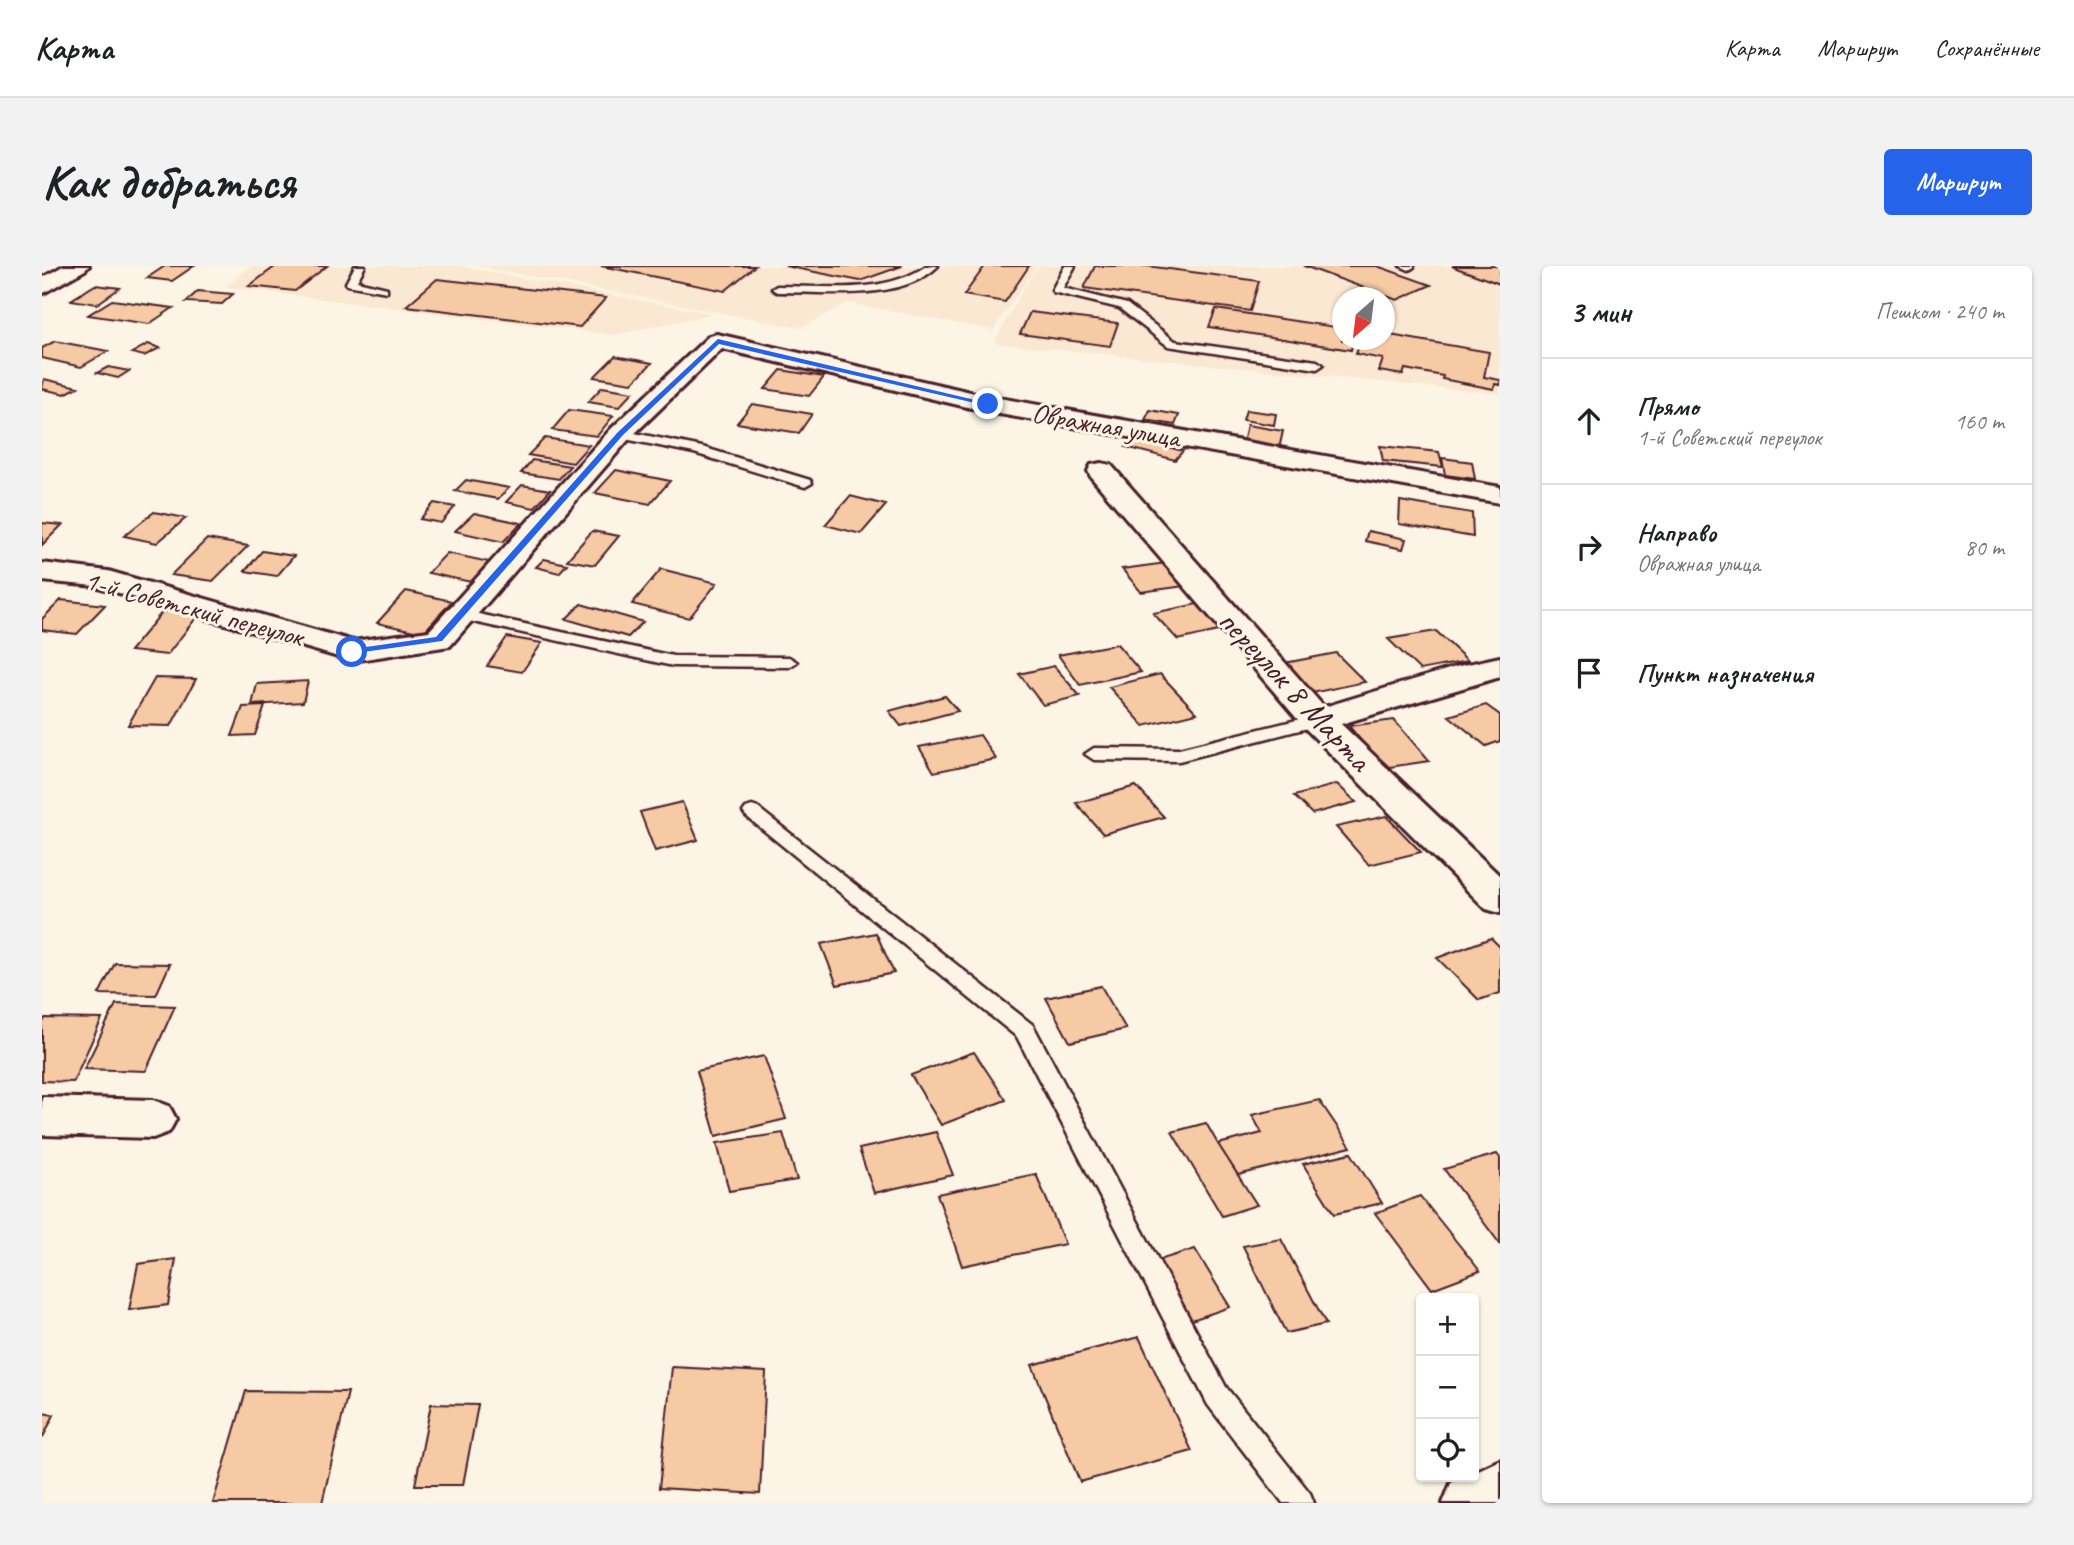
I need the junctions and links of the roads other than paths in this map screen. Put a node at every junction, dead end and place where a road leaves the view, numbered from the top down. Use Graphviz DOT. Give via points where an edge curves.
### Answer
graph roads {
  1 [pos="78,266"];
  2 [pos="360,266"];
  3 [pos="933,266"];
  4 [pos="1070,266"];
  5 [pos="42,288"];
  6 [pos="777,289"];
  7 [pos="383,290"];
  8 [pos="718,341"];
  9 [pos="1318,365"];
  10 [pos="620,434"];
  11 [pos="1101,471"];
  12 [pos="805,484"];
  13 [pos="1499,495"];
  14 [pos="42,572"];
  15 [pos="460,615"];
  16 [pos="789,662"];
  17 [pos="1500,667"];
  18 [pos="1317,720"];
  19 [pos="1094,754"];
  20 [pos="752,812"];
  21 [pos="1500,900"];
  22 [pos="42,1116"];
  23 [pos="153,1119"];
  24 [pos="1500,1488"];
  25 [pos="1300,1503"];
  26 [pos="1471,1503"];
  1 -- 5 [label="street"];
  2 -- 7 [label="lane" via="351,283"];
  3 -- 6 [label="lane" via="923,275 879,289"];
  4 -- 9 [label="lane" via="1057,290 1124,306 1172,344"];
  8 -- 10 [label="street, 1-й Советский переулок"];
  8 -- 13 [label="street, Овражная улица" via="988,404"];
  10 -- 12 [label="lane" via="697,450"];
  10 -- 15 [label="street, 1-й Советский переулок"];
  11 -- 18 [label="street, переулок 8 Марта"];
  14 -- 15 [label="street, 1-й Советский переулок" via="97,577 352,652 439,639"];
  15 -- 16 [label="lane" via="673,660"];
  17 -- 18 [label="street"];
  18 -- 19 [label="lane" via="1179,755"];
  18 -- 21 [label="street, переулок 8 Марта"];
  20 -- 25 [label="lane" via="1025,1031 1217,1396"];
  22 -- 23 [label="street"];
  24 -- 26 [label="street"];
}
